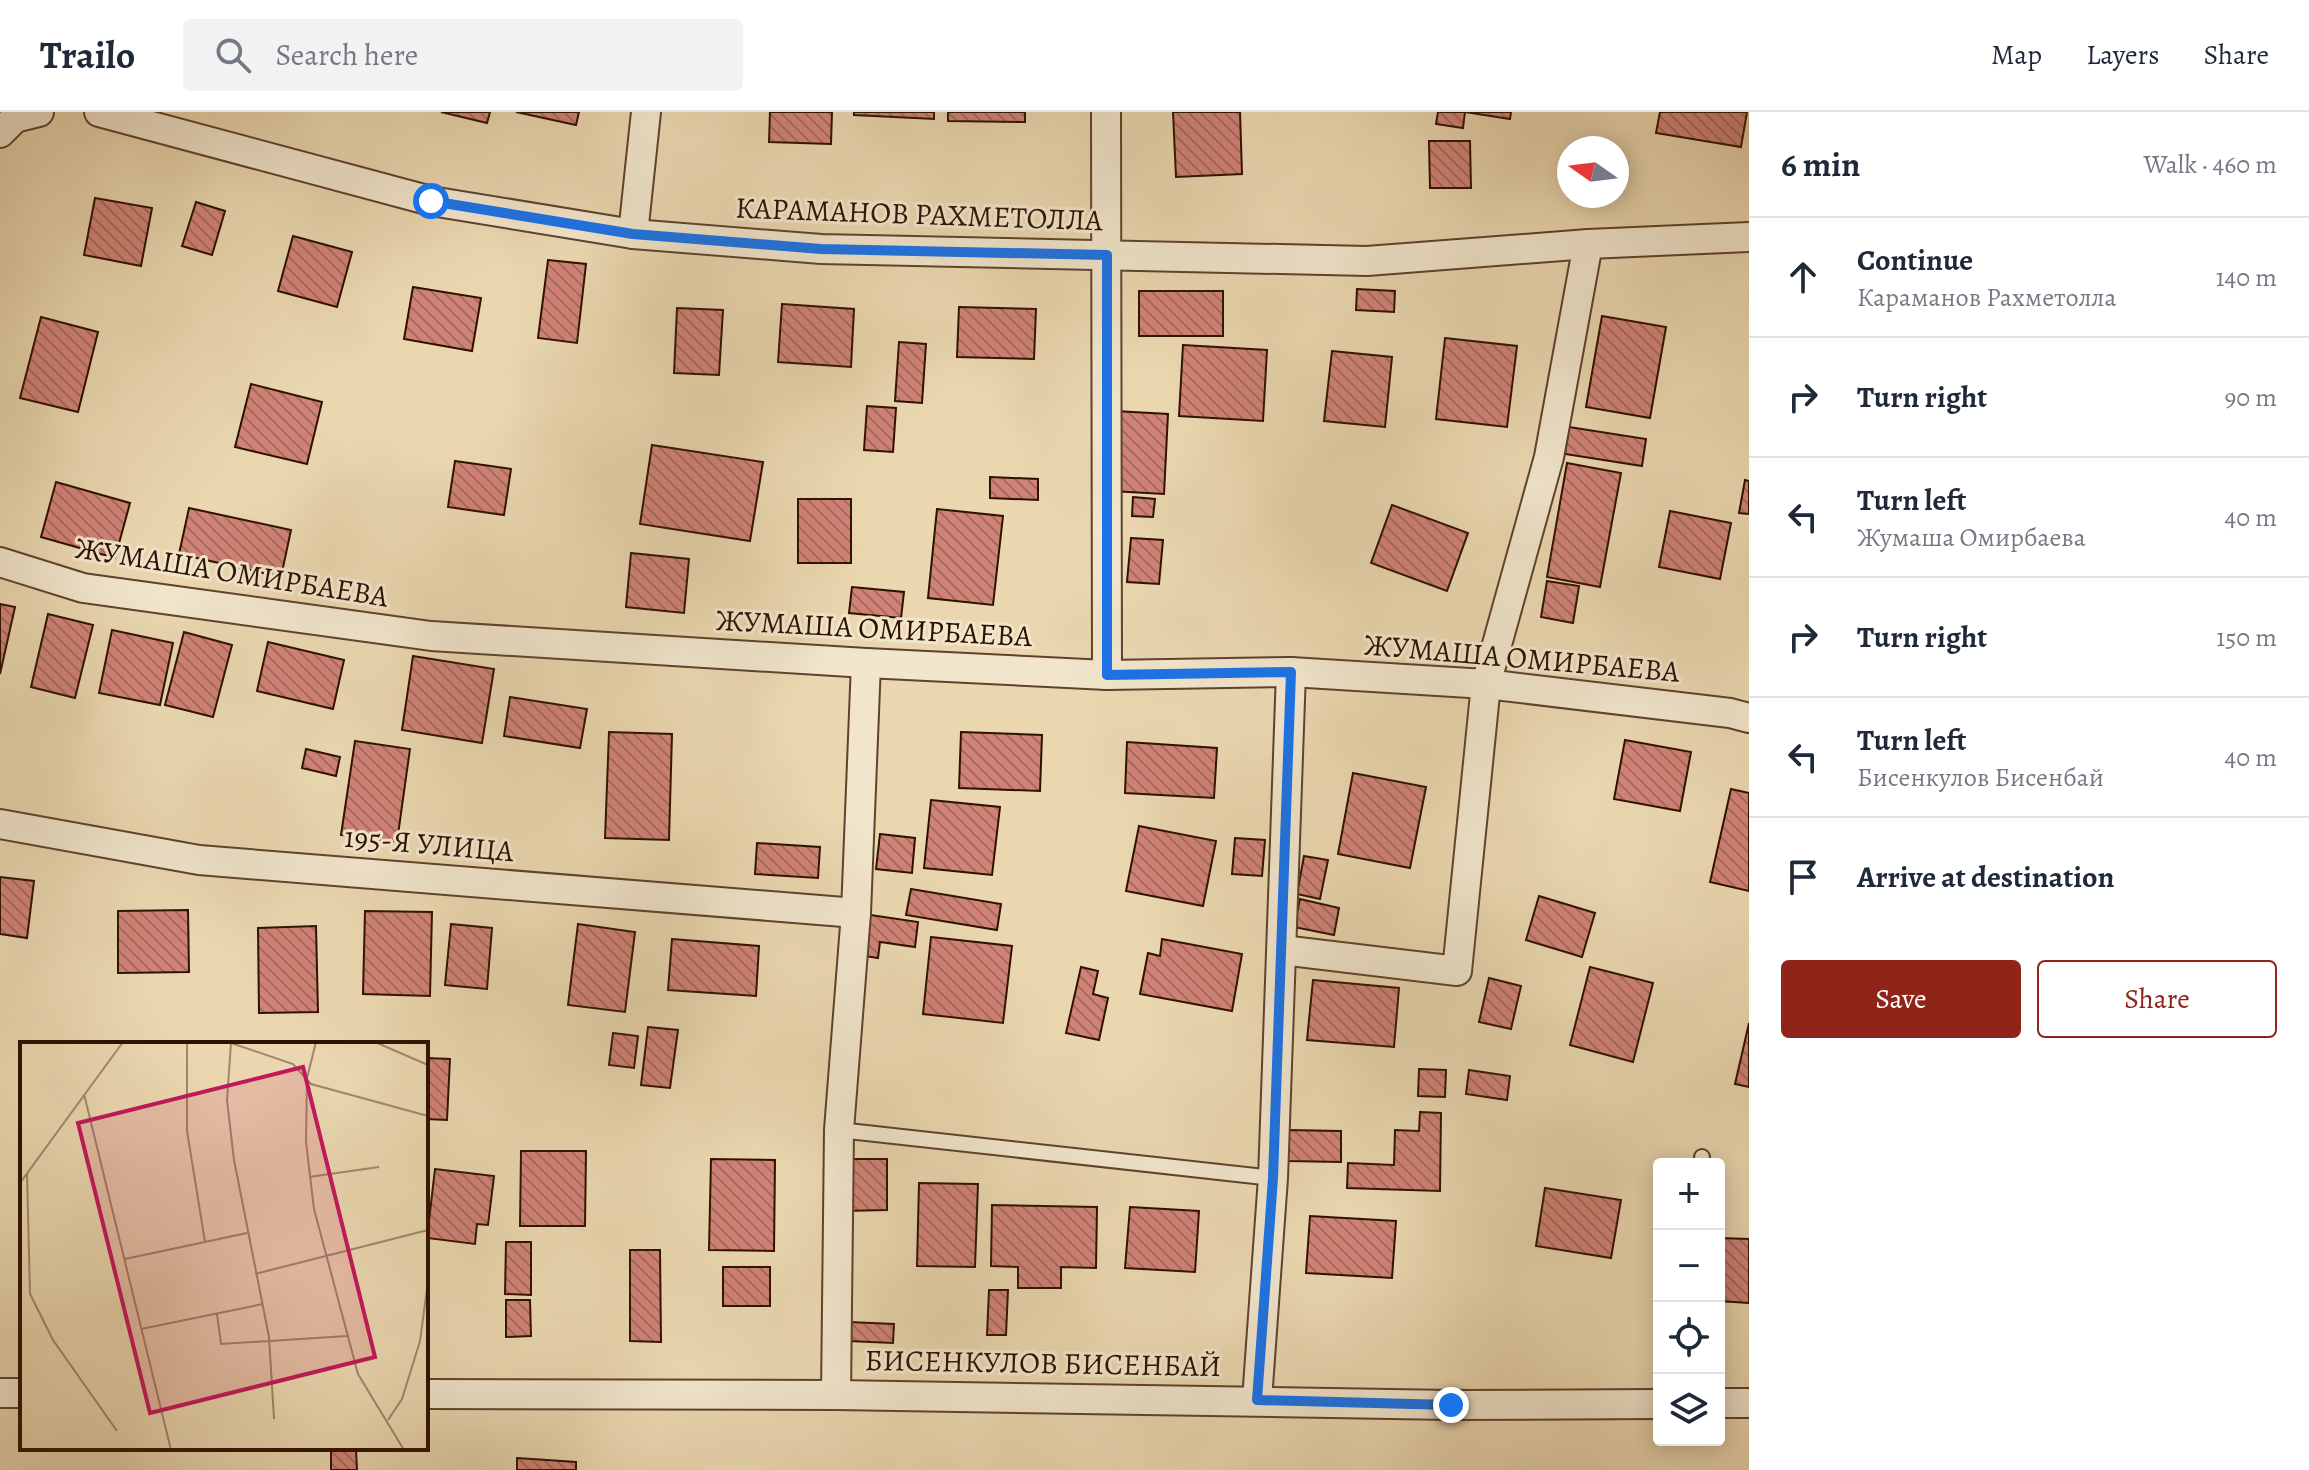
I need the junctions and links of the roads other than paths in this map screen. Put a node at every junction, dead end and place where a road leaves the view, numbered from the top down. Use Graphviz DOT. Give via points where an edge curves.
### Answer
graph roads {
  1 [pos="39,112"];
  2 [pos="99,112"];
  3 [pos="646,112"];
  4 [pos="1106,112"];
  5 [pos="0,133"];
  6 [pos="633,234"];
  7 [pos="1749,237"];
  8 [pos="1588,244"];
  9 [pos="1107,255"];
  10 [pos="0,562"];
  11 [pos="866,663"];
  12 [pos="1291,672"];
  13 [pos="1107,675"];
  14 [pos="1486,684"];
  15 [pos="1749,718"];
  16 [pos="0,824"];
  17 [pos="856,913"];
  18 [pos="1282,950"];
  19 [pos="839,1130"];
  20 [pos="1273,1178"];
  21 [pos="428,1394"];
  22 [pos="836,1395"];
  23 [pos="1257,1400"];
  24 [pos="1725,1403"];
  25 [pos="1749,1403"];
  26 [pos="1653,1404"];
  1 -- 5 [label="street" via="15,118"];
  2 -- 6 [label="street, КАРАМАНОВ РАХМЕТОЛЛА" via="431,201"];
  3 -- 6 [label="street"];
  4 -- 9 [label="street"];
  6 -- 9 [label="street, КАРАМАНОВ РАХМЕТОЛЛА" via="821,249"];
  7 -- 8 [label="street, КАРАМАНОВ РАХМЕТОЛЛА"];
  8 -- 9 [label="street, КАРАМАНОВ РАХМЕТОЛЛА" via="1367,261"];
  8 -- 14 [label="street" via="1549,457"];
  9 -- 13 [label="street"];
  10 -- 11 [label="street, ЖУМАША ОМИРБАЕВА" via="83,588 431,636"];
  11 -- 13 [label="street, ЖУМАША ОМИРБАЕВА"];
  11 -- 17 [label="street"];
  12 -- 13 [label="street, ЖУМАША ОМИРБАЕВА"];
  12 -- 14 [label="street, ЖУМАША ОМИРБАЕВА"];
  12 -- 18 [label="street"];
  14 -- 15 [label="street, ЖУМАША ОМИРБАЕВА"];
  14 -- 18 [label="street" via="1457,971"];
  16 -- 17 [label="street, 195-Я УЛИЦА" via="199,860"];
  17 -- 19 [label="street"];
  18 -- 20 [label="street"];
  19 -- 20 [label="lane"];
  19 -- 22 [label="street"];
  20 -- 23 [label="street"];
  21 -- 22 [label="street, БИСЕНКУЛОВ БИСЕНБАЙ"];
  22 -- 23 [label="street, БИСЕНКУЛОВ БИСЕНБАЙ"];
  23 -- 26 [label="street, БИСЕНКУЛОВ БИСЕНБАЙ"];
  24 -- 25 [label="street"];
}
